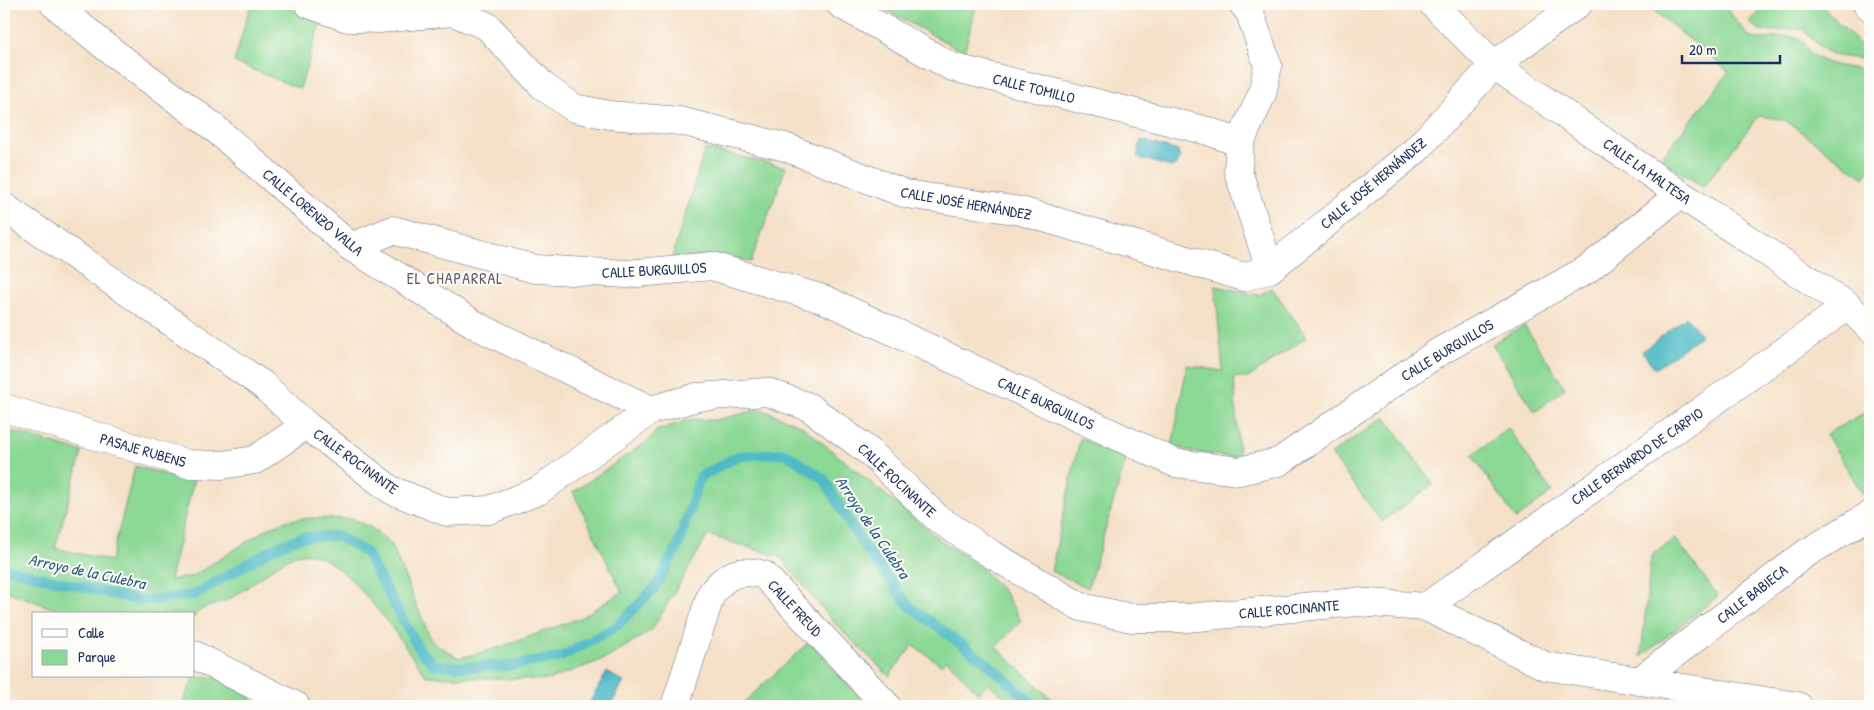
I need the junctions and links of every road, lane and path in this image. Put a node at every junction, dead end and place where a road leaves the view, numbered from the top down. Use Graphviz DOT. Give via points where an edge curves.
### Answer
graph roads {
  1 [pos="54,4"];
  2 [pos="309,4"];
  3 [pos="840,4"];
  4 [pos="1243,4"];
  5 [pos="1433,4"];
  6 [pos="1578,4"];
  7 [pos="1868,4"];
  8 [pos="1870,7"];
  9 [pos="1494,65"];
  10 [pos="1240,143"];
  11 [pos="1680,194"];
  12 [pos="4,207"];
  13 [pos="351,247"];
  14 [pos="1270,269"];
  15 [pos="1848,306"];
  16 [pos="1870,328"];
  17 [pos="4,408"];
  18 [pos="651,410"];
  19 [pos="306,426"];
  20 [pos="1870,515"];
  21 [pos="1426,607"];
  22 [pos="195,656"];
  23 [pos="1639,682"];
  24 [pos="296,706"];
  25 [pos="675,706"];
  26 [pos="887,706"];
  27 [pos="1798,706"];
  1 -- 13 [label="street, CALLE LORENZO VALLA" via="211,125"];
  2 -- 14 [label="street, CALLE JOSÉ HERNÁNDEZ" via="348,18 379,19 453,12 487,26 543,86 574,108 609,115 680,121 785,147 906,194 1021,211 1244,277"];
  3 -- 10 [label="street, CALLE TOMILLO" via="952,67 1208,131"];
  4 -- 10 [label="street" via="1250,13 1268,66 1262,94"];
  5 -- 9 [label="street, CALLE LA MALTESA"];
  6 -- 9 [label="street, CALLE JOSÉ HERNÁNDEZ"];
  7 -- 8 [label="street"];
  9 -- 11 [label="street, CALLE LA MALTESA"];
  9 -- 14 [label="street, CALLE JOSÉ HERNÁNDEZ" via="1416,150"];
  10 -- 14 [label="street" via="1238,171"];
  11 -- 13 [label="street, CALLE BURGUILLOS" via="1588,269 1437,354 1279,462 1239,472 1175,463 826,300 712,266 627,274 535,270 393,230"];
  11 -- 15 [label="street, CALLE LA MALTESA"];
  12 -- 19 [label="street, CALLE ROCINANTE" via="263,385"];
  13 -- 18 [label="street, CALLE LORENZO VALLA" via="479,327"];
  15 -- 16 [label="street, CALLE LA MALTESA"];
  15 -- 21 [label="street, CALLE BERNARDO DE CARPIO"];
  17 -- 19 [label="street, PASAJE RUBENS" via="188,464 222,465 255,460"];
  18 -- 19 [label="street, CALLE ROCINANTE" via="538,491 489,510 447,512 391,490"];
  18 -- 21 [label="street, CALLE ROCINANTE" via="697,398 767,392 809,407 871,453 937,518 1080,607 1132,618 1187,618 1356,602"];
  20 -- 23 [label="street, CALLE BABIECA" via="1804,554"];
  21 -- 23 [label="street, CALLE ROCINANTE" via="1545,666"];
  22 -- 24 [label="street"];
  23 -- 27 [label="street, CALLE ROCINANTE"];
  25 -- 26 [label="street, CALLE FREUD" via="711,594 732,574 749,571 764,575"];
}
